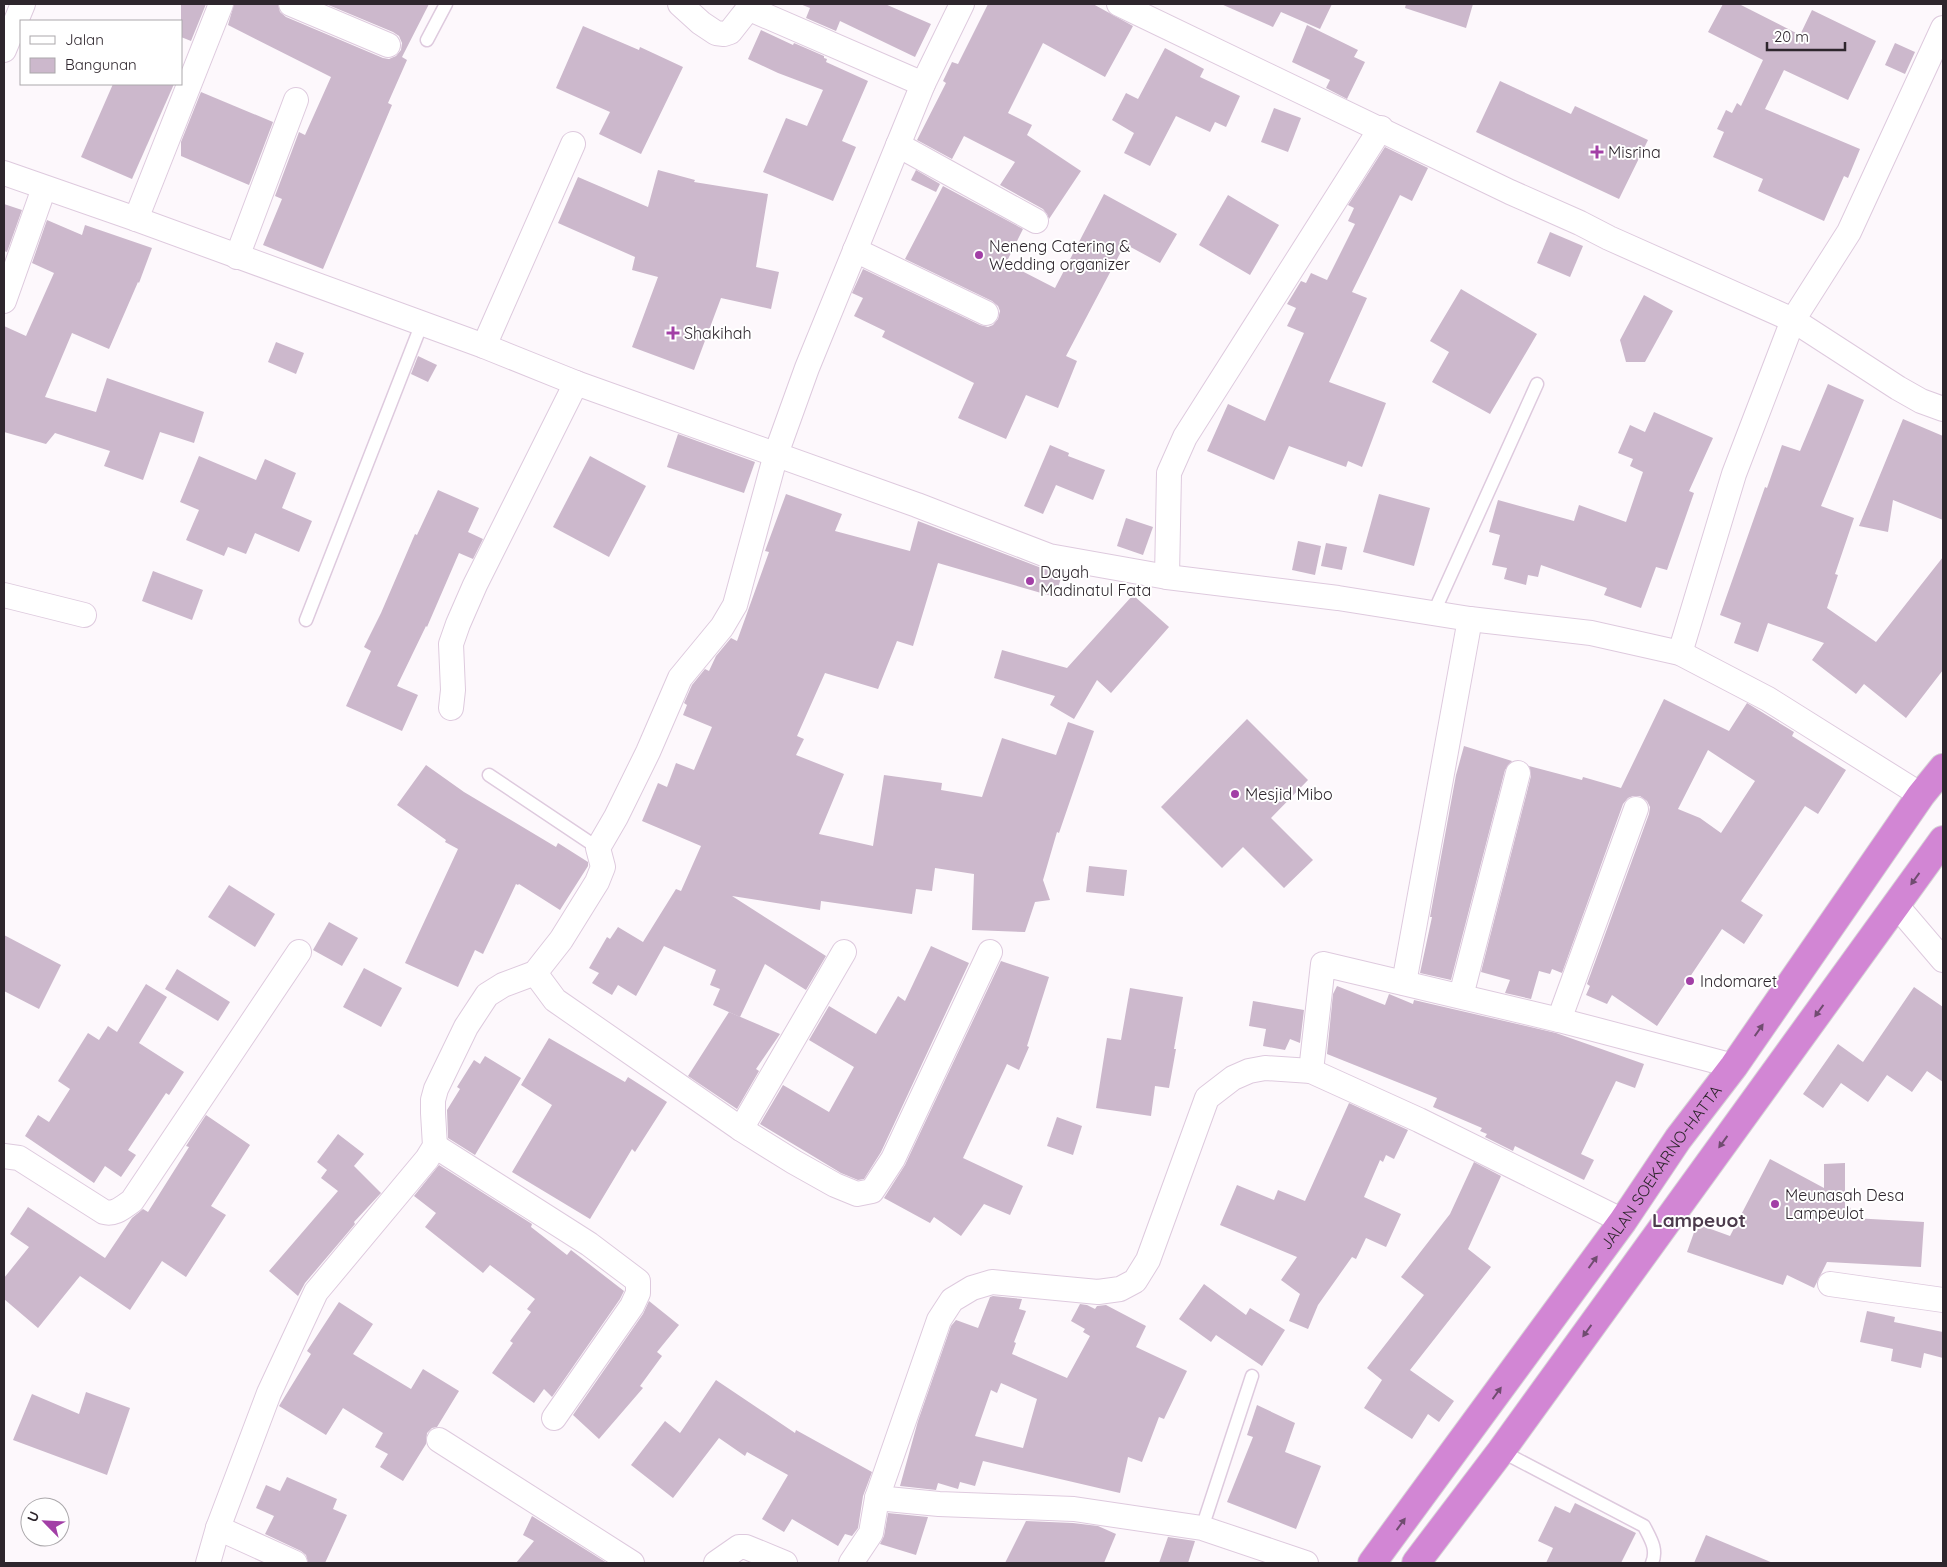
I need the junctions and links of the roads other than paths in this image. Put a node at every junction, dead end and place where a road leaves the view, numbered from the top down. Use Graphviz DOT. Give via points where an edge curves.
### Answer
graph roads {
  1 [pos="23,4"];
  2 [pos="221,4"];
  3 [pos="291,4"];
  4 [pos="446,4"];
  5 [pos="680,4"];
  6 [pos="962,4"];
  7 [pos="1120,4"];
  8 [pos="751,6"];
  9 [pos="1943,28"];
  10 [pos="426,40"];
  11 [pos="388,45"];
  12 [pos="4,50"];
  13 [pos="923,84"];
  14 [pos="296,100"];
  15 [pos="1380,128"];
  16 [pos="573,144"];
  17 [pos="898,145"];
  18 [pos="4,173"];
  19 [pos="44,188"];
  20 [pos="136,219"];
  21 [pos="1036,221"];
  22 [pos="855,250"];
  23 [pos="237,257"];
  24 [pos="4,301"];
  25 [pos="986,313"];
  26 [pos="1793,320"];
  27 [pos="422,323"];
  28 [pos="484,346"];
  29 [pos="576,383"];
  30 [pos="1537,384"];
  31 [pos="1943,409"];
  32 [pos="776,454"];
  33 [pos="1167,576"];
  34 [pos="4,595"];
  35 [pos="1434,612"];
  36 [pos="84,615"];
  37 [pos="1470,619"];
  38 [pos="306,620"];
  39 [pos="1680,653"];
  40 [pos="450,708"];
  41 [pos="1943,768"];
  42 [pos="1518,773"];
  43 [pos="489,775"];
  44 [pos="1922,795"];
  45 [pos="1636,809"];
  46 [pos="1943,840"];
  47 [pos="598,848"];
  48 [pos="1896,906"];
  49 [pos="299,952"];
  50 [pos="844,952"];
  51 [pos="990,952"];
  52 [pos="1943,960"];
  53 [pos="535,974"];
  54 [pos="1404,983"];
  55 [pos="1461,996"];
  56 [pos="1559,1020"];
  57 [pos="1734,1066"];
  58 [pos="1311,1071"];
  59 [pos="741,1129"];
  60 [pos="435,1146"];
  61 [pos="4,1156"];
  62 [pos="1623,1221"];
  63 [pos="1830,1284"];
  64 [pos="1943,1300"];
  65 [pos="1252,1376"];
  66 [pos="554,1418"];
  67 [pos="439,1440"];
  68 [pos="1501,1451"];
  69 [pos="877,1498"];
  70 [pos="218,1528"];
  71 [pos="1202,1528"];
  72 [pos="208,1563"];
  73 [pos="295,1563"];
  74 [pos="632,1563"];
  75 [pos="716,1563"];
  76 [pos="785,1563"];
  77 [pos="851,1563"];
  78 [pos="1306,1563"];
  79 [pos="1372,1563"];
  80 [pos="1416,1563"];
  81 [pos="1652,1563"];
  1 -- 12 [label="street"];
  2 -- 20 [label="street"];
  3 -- 11 [label="street"];
  4 -- 10 [label="lane"];
  5 -- 8 [label="street" via="701,23 724,34 730,32"];
  6 -- 13 [label="street"];
  7 -- 15 [label="street"];
  8 -- 13 [label="street"];
  9 -- 26 [label="street" via="1849,232"];
  13 -- 17 [label="street"];
  14 -- 23 [label="street"];
  15 -- 26 [label="street" via="1608,238"];
  15 -- 33 [label="street" via="1185,437 1169,473"];
  16 -- 28 [label="street"];
  17 -- 21 [label="street"];
  17 -- 22 [label="street"];
  18 -- 19 [label="street"];
  19 -- 20 [label="street"];
  19 -- 24 [label="street"];
  20 -- 23 [label="street"];
  22 -- 25 [label="street"];
  22 -- 32 [label="street"];
  23 -- 27 [label="street"];
  26 -- 31 [label="street" via="1898,388"];
  26 -- 39 [label="street" via="1734,474"];
  27 -- 28 [label="street"];
  27 -- 38 [label="lane"];
  28 -- 29 [label="street"];
  29 -- 32 [label="street"];
  29 -- 40 [label="street" via="458,624 451,644 453,690"];
  30 -- 35 [label="lane"];
  32 -- 33 [label="street" via="1049,556"];
  32 -- 47 [label="street" via="735,605 722,627 680,678 648,752"];
  33 -- 35 [label="street"];
  34 -- 36 [label="street"];
  35 -- 37 [label="street"];
  37 -- 39 [label="street" via="1591,633"];
  37 -- 54 [label="street"];
  39 -- 44 [label="street" via="1768,699"];
  41 -- 44 [label="highway, JALAN SOEKARNO-HATTA"];
  42 -- 55 [label="street"];
  43 -- 47 [label="lane"];
  57 -- 44 [label="highway, JALAN SOEKARNO-HATTA, one-way"];
  45 -- 56 [label="street"];
  46 -- 48 [label="highway, one-way"];
  47 -- 53 [label="street" via="603,866 598,882"];
  48 -- 52 [label="street"];
  48 -- 68 [label="highway, one-way"];
  49 -- 61 [label="street" via="132,1201 116,1212 104,1212 19,1158"];
  50 -- 59 [label="street"];
  51 -- 59 [label="street" via="893,1159 872,1191 858,1194 834,1185"];
  53 -- 59 [label="street" via="555,1000"];
  53 -- 60 [label="street" via="503,985 487,995 466,1026 433,1100"];
  54 -- 55 [label="street"];
  54 -- 58 [label="street" via="1323,964"];
  55 -- 56 [label="street"];
  56 -- 57 [label="street"];
  57 -- 62 [label="highway, JALAN SOEKARNO-HATTA" via="1678,1139"];
  58 -- 62 [label="street" via="1419,1120"];
  58 -- 69 [label="street" via="1249,1070 1207,1098 1148,1260 1135,1280 1120,1289 1098,1292 992,1282 972,1288 952,1300 939,1320"];
  60 -- 66 [label="street" via="589,1244 638,1281 638,1293 632,1306"];
  60 -- 70 [label="street" via="316,1292 269,1393"];
  79 -- 62 [label="highway, JALAN SOEKARNO-HATTA, one-way"];
  63 -- 64 [label="street"];
  65 -- 71 [label="lane"];
  67 -- 74 [label="street"];
  68 -- 80 [label="highway"];
  68 -- 81 [label="lane" via="1644,1526 1653,1543 1655,1557"];
  69 -- 71 [label="street" via="939,1504 1074,1509"];
  69 -- 77 [label="street" via="871,1533"];
  70 -- 72 [label="street"];
  70 -- 73 [label="street"];
  71 -- 78 [label="street"];
  75 -- 76 [label="street" via="739,1547"];
}
